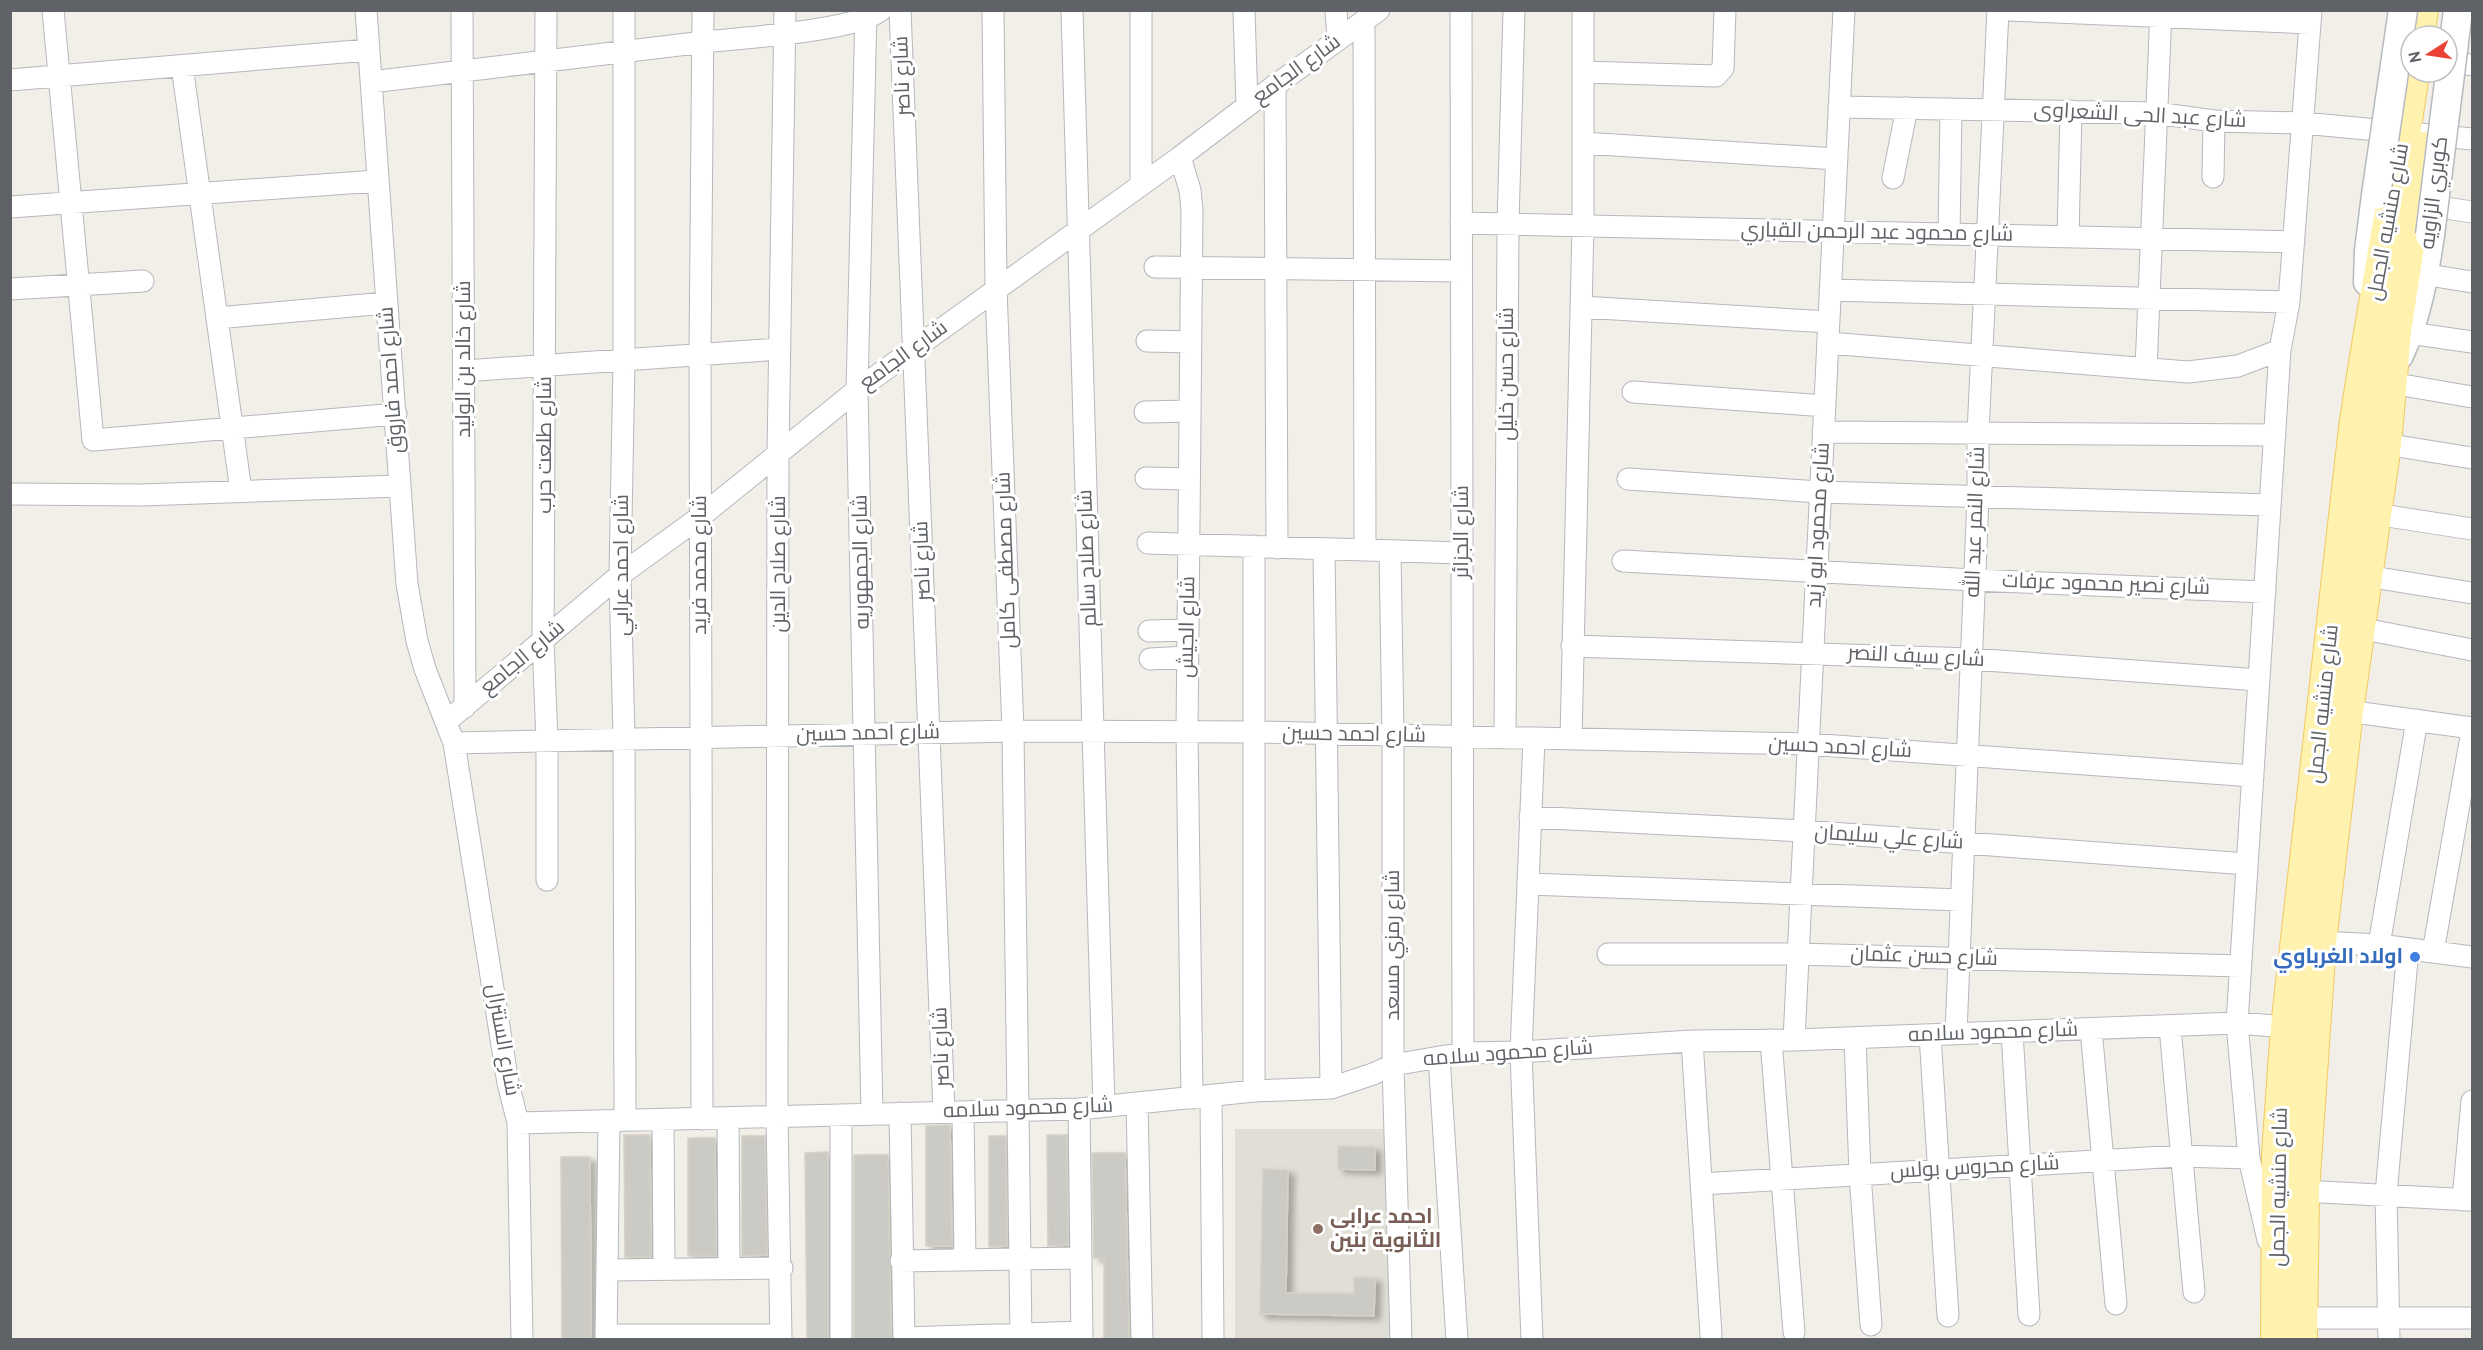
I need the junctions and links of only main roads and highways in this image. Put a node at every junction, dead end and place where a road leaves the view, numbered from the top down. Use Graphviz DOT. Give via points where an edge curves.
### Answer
graph roads {
  1 [pos="2403,10"];
  2 [pos="2458,10"];
  3 [pos="2415,84"];
  4 [pos="2433,84"];
  5 [pos="2424,133"];
  6 [pos="2414,273"];
  7 [pos="2391,334"];
  8 [pos="2301,1329"];
  9 [pos="2277,1340"];
  1 -- 7 [label="main road, bridge" via="2369,251"];
  2 -- 6 [label="main road, كوبري الزاويه, bridge" via="2430,235"];
  3 -- 5 [label="main road, شارع منشيه الجمل"];
  4 -- 5 [label="main road, شارع منشيه الجمل"];
  5 -- 6 [label="main road, شارع منشيه الجمل" via="2415,204"];
  5 -- 7 [label="main road, شارع منشيه الجمل"];
  6 -- 7 [label="main road, شارع منشيه الجمل"];
  7 -- 8 [label="main road, شارع منشيه الجمل" via="2385,444 2347,711 2320,942 2303,1191"];
  7 -- 9 [label="main road, شارع منشيه الجمل" via="2354,439 2287,1027 2278,1153"];
}
